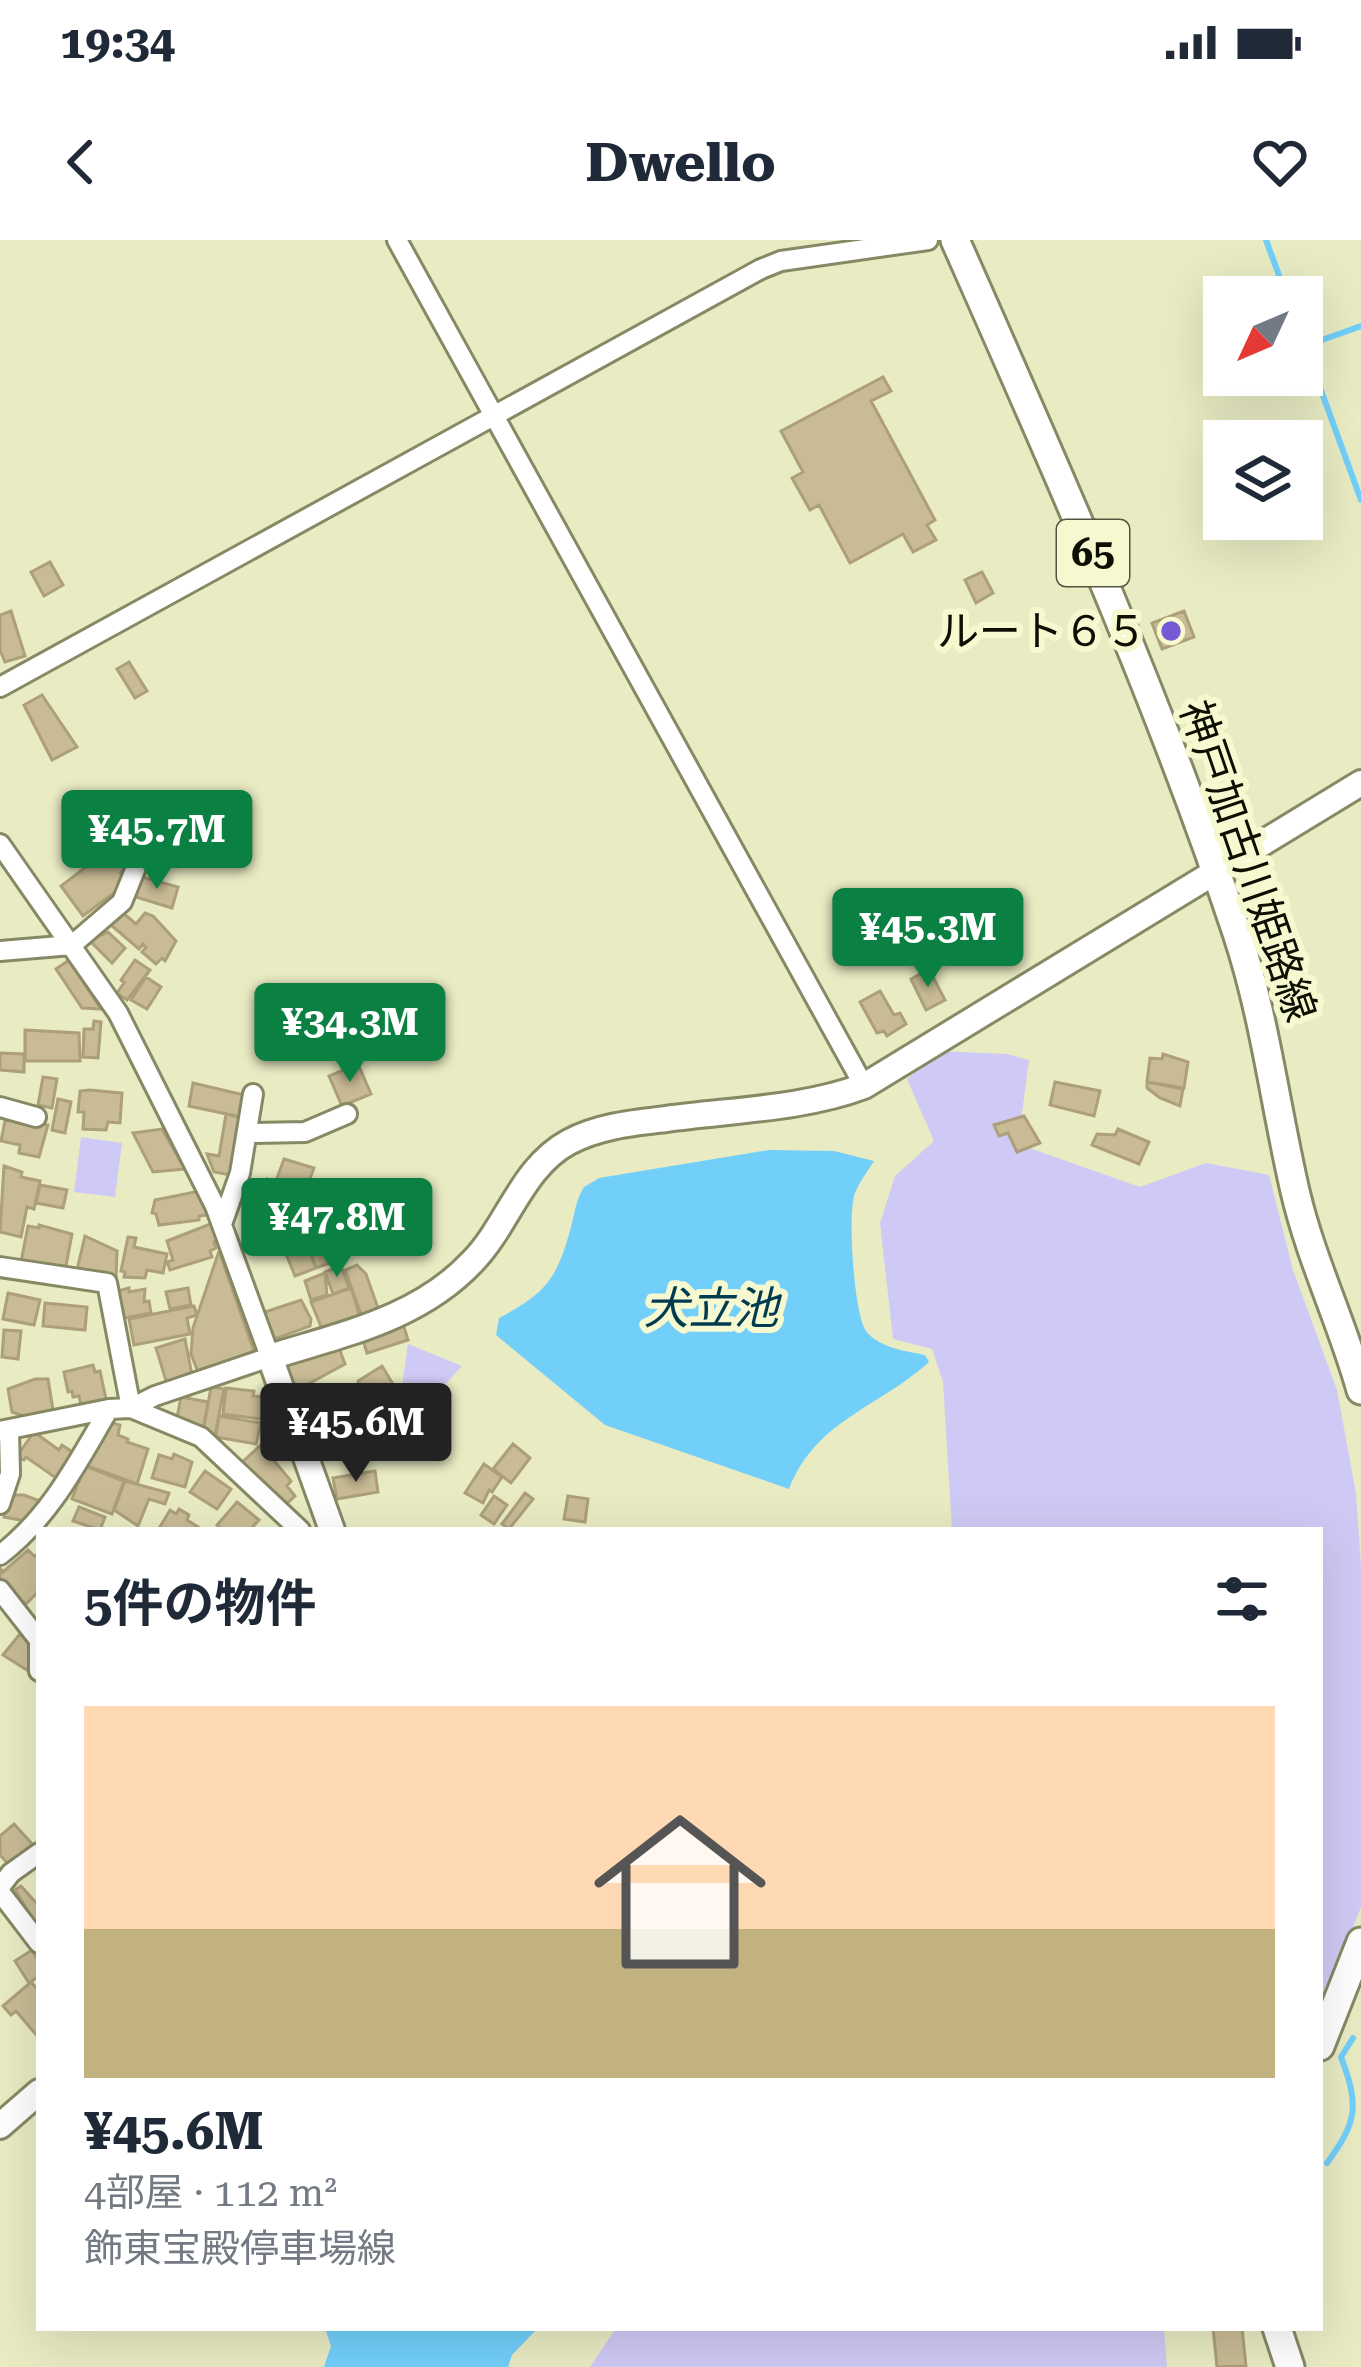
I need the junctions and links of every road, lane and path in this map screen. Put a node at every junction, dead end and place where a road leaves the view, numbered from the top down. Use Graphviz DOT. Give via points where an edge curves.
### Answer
graph roads {
  1 [pos="397,240"];
  2 [pos="928,240"];
  3 [pos="955,240"];
  4 [pos="494,415"];
  5 [pos="0,687"];
  6 [pos="1361,782"];
  7 [pos="0,844"];
  8 [pos="137,865"];
  9 [pos="1216,871"];
  10 [pos="72,945"];
  11 [pos="0,951"];
  12 [pos="864,1086"];
  13 [pos="253,1094"];
  14 [pos="0,1108"];
  15 [pos="347,1114"];
  16 [pos="37,1117"];
  17 [pos="248,1133"];
  18 [pos="222,1224"];
  19 [pos="0,1267"];
  20 [pos="270,1357"];
  21 [pos="1361,1390"];
  22 [pos="131,1408"];
  23 [pos="110,1409"];
  24 [pos="4,1431"];
  25 [pos="0,1504"];
  26 [pos="297,1527"];
  27 [pos="331,1527"];
  28 [pos="3,1548"];
  29 [pos="0,1590"];
  30 [pos="36,1636"];
  31 [pos="36,1855"];
  32 [pos="0,1890"];
  33 [pos="36,1939"];
  34 [pos="1361,1942"];
  35 [pos="1323,2038"];
  36 [pos="36,2095"];
  37 [pos="0,2126"];
  38 [pos="1278,2331"];
  39 [pos="1290,2367"];
  1 -- 4 [label="street"];
  2 -- 4 [label="street" via="767,266"];
  3 -- 9 [label="main road, 神戸加古川姫路線 / 65" via="1086,536"];
  4 -- 5 [label="street"];
  4 -- 12 [label="street"];
  6 -- 9 [label="main road"];
  7 -- 10 [label="street"];
  8 -- 10 [label="street" via="122,902"];
  9 -- 12 [label="main road"];
  9 -- 21 [label="main road, 神戸加古川姫路線 / 65" via="1251,975 1314,1263"];
  10 -- 11 [label="street"];
  10 -- 18 [label="street" via="118,1013"];
  12 -- 20 [label="main road" via="589,1132 534,1171 477,1258 451,1283 406,1313"];
  13 -- 17 [label="street"];
  14 -- 16 [label="street"];
  15 -- 17 [label="street" via="305,1132"];
  17 -- 18 [label="street"];
  18 -- 20 [label="street"];
  19 -- 22 [label="street" via="106,1283"];
  20 -- 22 [label="street"];
  20 -- 27 [label="main road"];
  22 -- 23 [label="street"];
  22 -- 26 [label="street" via="201,1437"];
  23 -- 24 [label="street"];
  23 -- 28 [label="street" via="49,1510"];
  24 -- 25 [label="street" via="12,1459"];
  29 -- 30 [label="street"];
  31 -- 32 [label="street"];
  32 -- 33 [label="street"];
  34 -- 35 [label="main road"];
  36 -- 37 [label="main road"];
  38 -- 39 [label="main road"];
}
